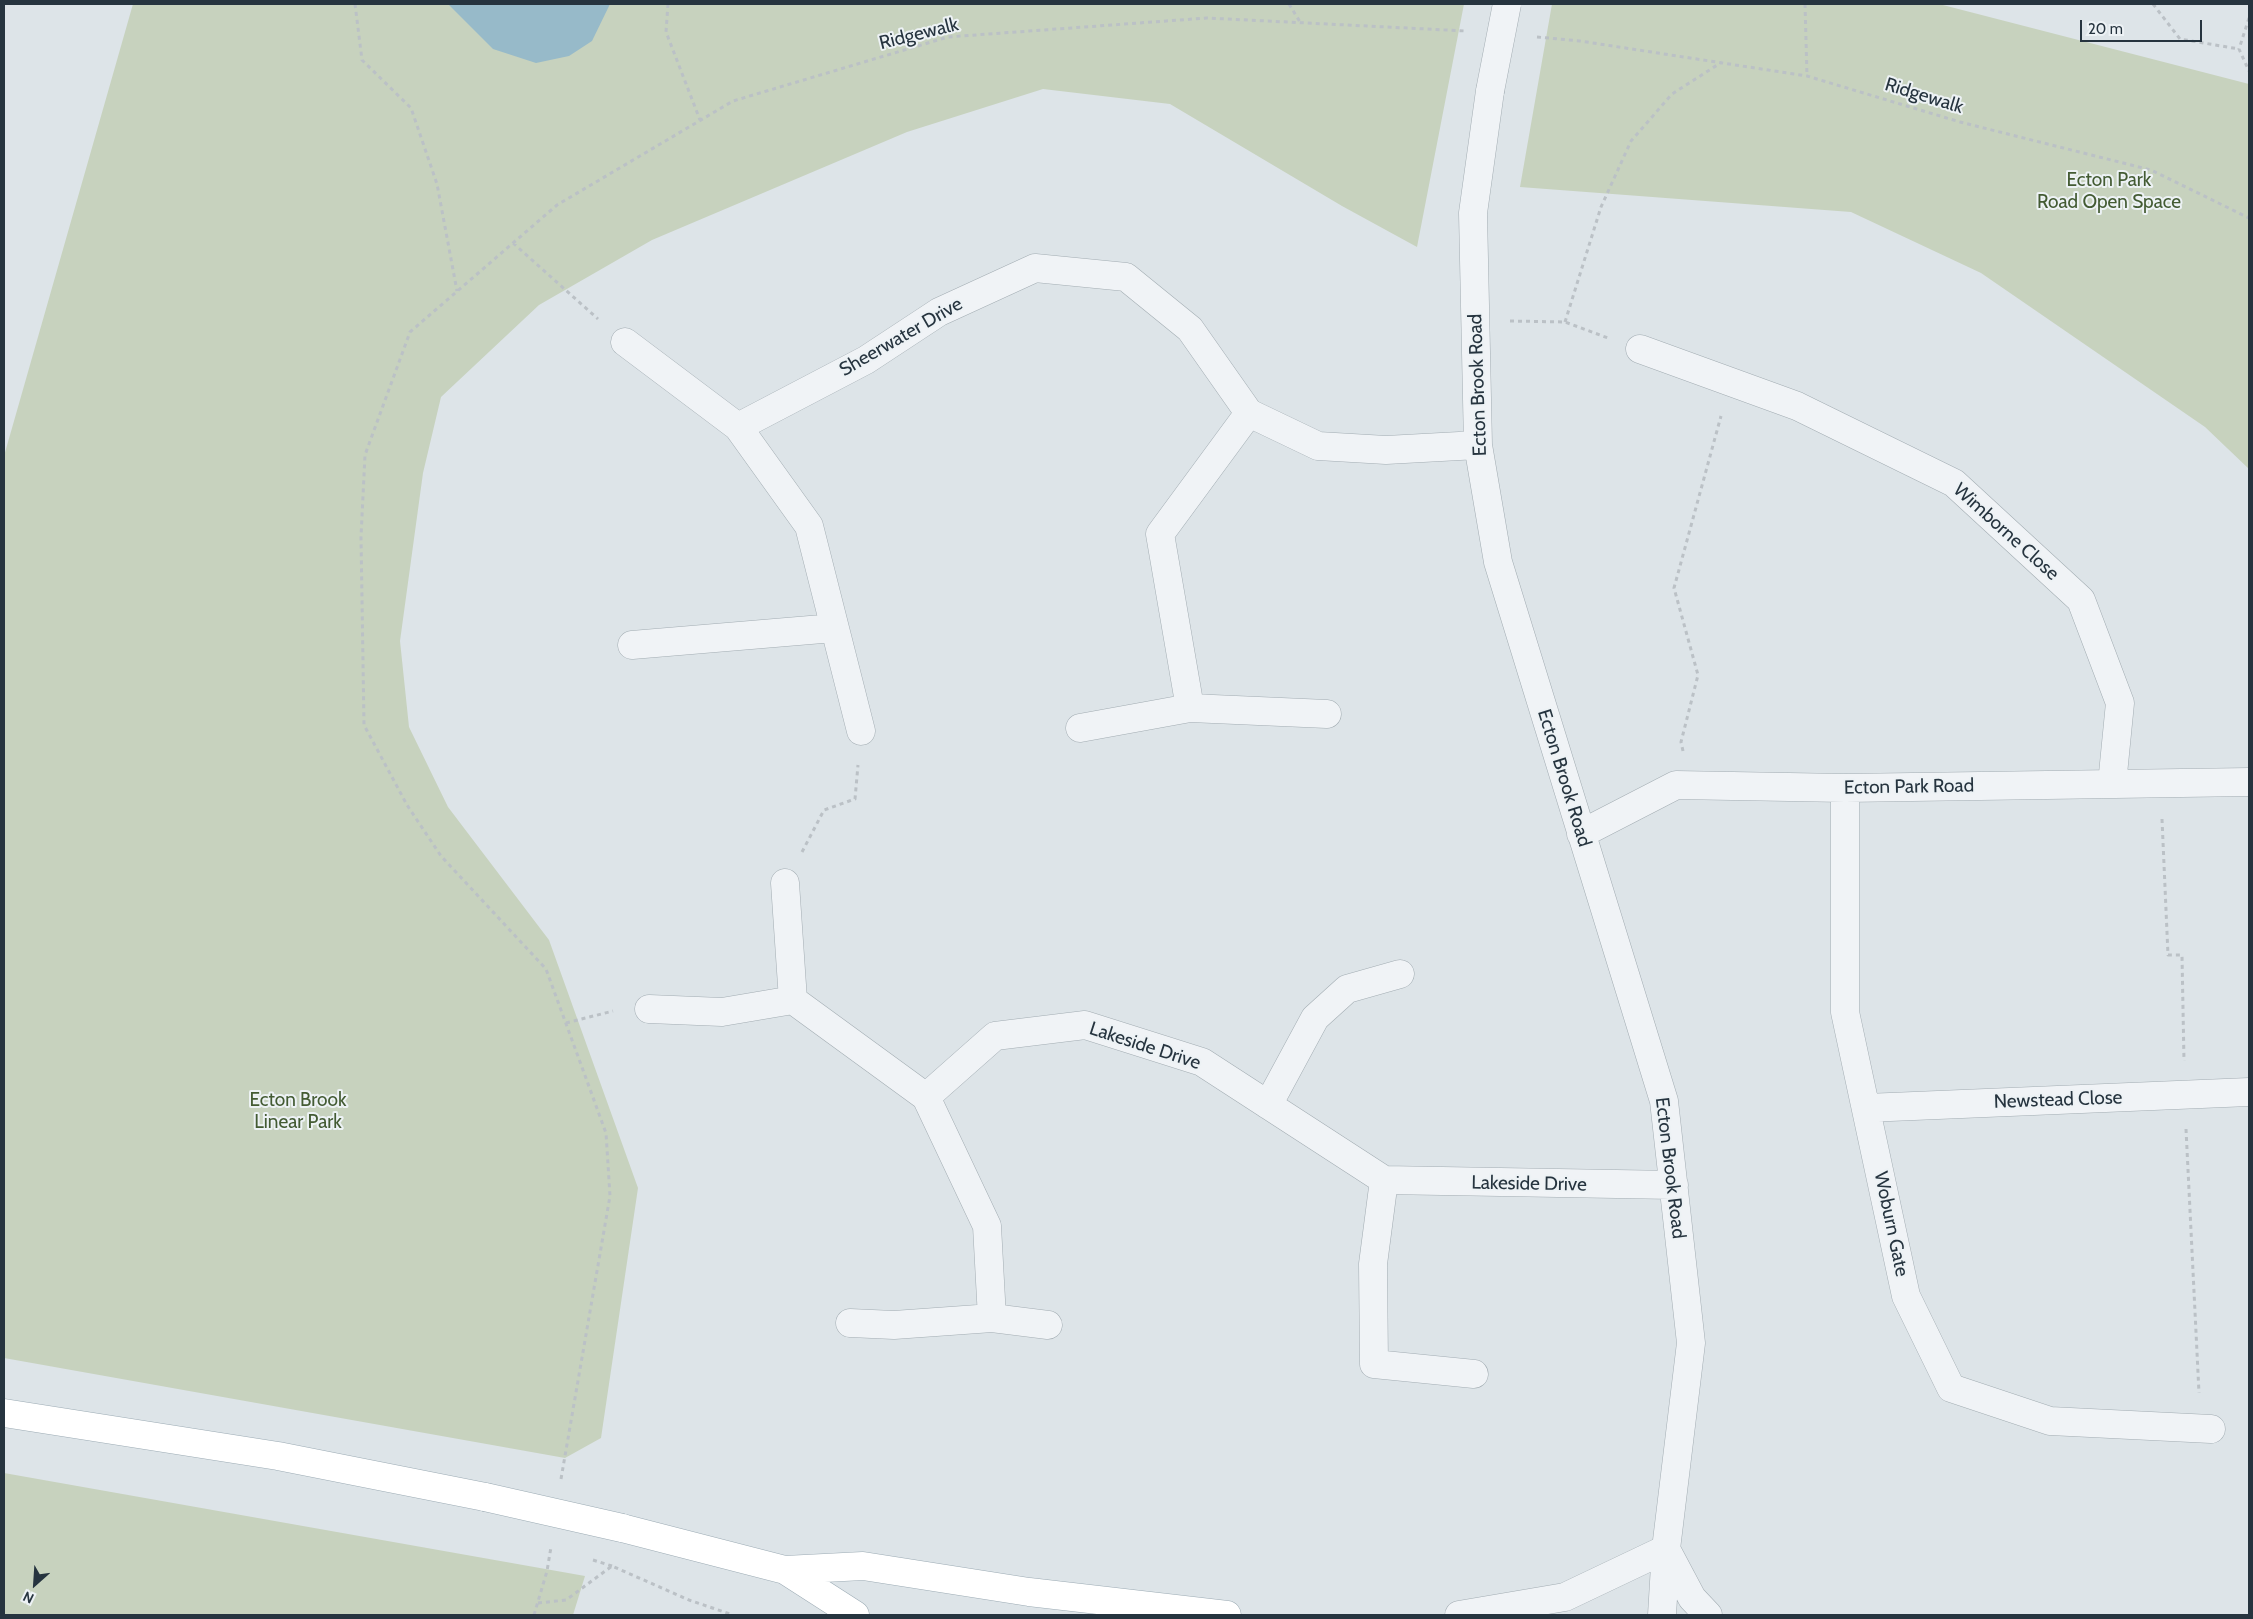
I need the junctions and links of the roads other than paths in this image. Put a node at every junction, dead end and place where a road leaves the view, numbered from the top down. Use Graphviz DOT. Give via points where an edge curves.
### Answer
graph roads {
  1 [pos="1507,4"];
  2 [pos="625,342"];
  3 [pos="1640,349"];
  4 [pos="1249,413"];
  5 [pos="738,427"];
  6 [pos="1478,445"];
  7 [pos="834,628"];
  8 [pos="632,645"];
  9 [pos="1190,708"];
  10 [pos="1326,714"];
  11 [pos="1080,728"];
  12 [pos="861,731"];
  13 [pos="2249,782"];
  14 [pos="2112,784"];
  15 [pos="1845,788"];
  16 [pos="1581,834"];
  17 [pos="785,883"];
  18 [pos="1400,974"];
  19 [pos="793,1000"];
  20 [pos="649,1009"];
  21 [pos="2249,1092"];
  22 [pos="926,1096"];
  23 [pos="1268,1105"];
  24 [pos="1866,1108"];
  25 [pos="1384,1180"];
  26 [pos="1674,1185"];
  27 [pos="992,1318"];
  28 [pos="850,1323"];
  29 [pos="1048,1326"];
  30 [pos="1474,1374"];
  31 [pos="4,1413"];
  32 [pos="2206,1429"];
  33 [pos="1666,1549"];
  34 [pos="785,1570"];
  35 [pos="855,1615"];
  36 [pos="1225,1615"];
  37 [pos="1459,1615"];
  38 [pos="1662,1615"];
  39 [pos="1708,1615"];
  1 -- 6 [label="street, Ecton Brook Road, bridge" via="1490,91 1474,213"];
  2 -- 5 [label="street"];
  3 -- 14 [label="street, Wimborne Close" via="1796,406 1954,483 2081,600 2120,704"];
  4 -- 5 [label="street, Sheerwater Drive" via="1190,329 1126,278 1035,268 939,312 866,360"];
  4 -- 6 [label="street, Sheerwater Drive" via="1318,446 1386,450"];
  4 -- 9 [label="street" via="1160,534"];
  5 -- 7 [label="street" via="809,526"];
  6 -- 16 [label="street, Ecton Brook Road" via="1498,562"];
  7 -- 8 [label="street"];
  7 -- 12 [label="street"];
  9 -- 10 [label="street"];
  9 -- 11 [label="street"];
  13 -- 14 [label="street, Ecton Park Road"];
  14 -- 15 [label="street, Ecton Park Road"];
  15 -- 16 [label="street, Ecton Park Road" via="1676,786"];
  15 -- 24 [label="street, Woburn Gate" via="1845,1012"];
  16 -- 26 [label="street, Ecton Brook Road" via="1664,1101"];
  17 -- 19 [label="street"];
  18 -- 23 [label="street" via="1347,989 1315,1018"];
  19 -- 20 [label="street" via="722,1012"];
  19 -- 22 [label="street"];
  21 -- 24 [label="street, Newstead Close"];
  22 -- 23 [label="street, Lakeside Drive" via="995,1036 1085,1025 1202,1062"];
  22 -- 27 [label="street" via="987,1226"];
  23 -- 25 [label="street, Lakeside Drive"];
  24 -- 32 [label="street, Woburn Gate" via="1906,1296 1951,1388 2050,1420"];
  25 -- 26 [label="street, Lakeside Drive"];
  25 -- 30 [label="street" via="1373,1264 1374,1364"];
  26 -- 33 [label="street, Ecton Brook Road" via="1691,1343"];
  27 -- 28 [label="street" via="894,1325"];
  27 -- 29 [label="street"];
  31 -- 34 [label="main road, bridge" via="278,1456 485,1497"];
  33 -- 37 [label="street" via="1565,1597"];
  33 -- 38 [label="street, Ecton Brook Road"];
  33 -- 39 [label="street" via="1692,1598"];
  34 -- 35 [label="main road"];
  34 -- 36 [label="main road" via="863,1566 1029,1592"];
}
